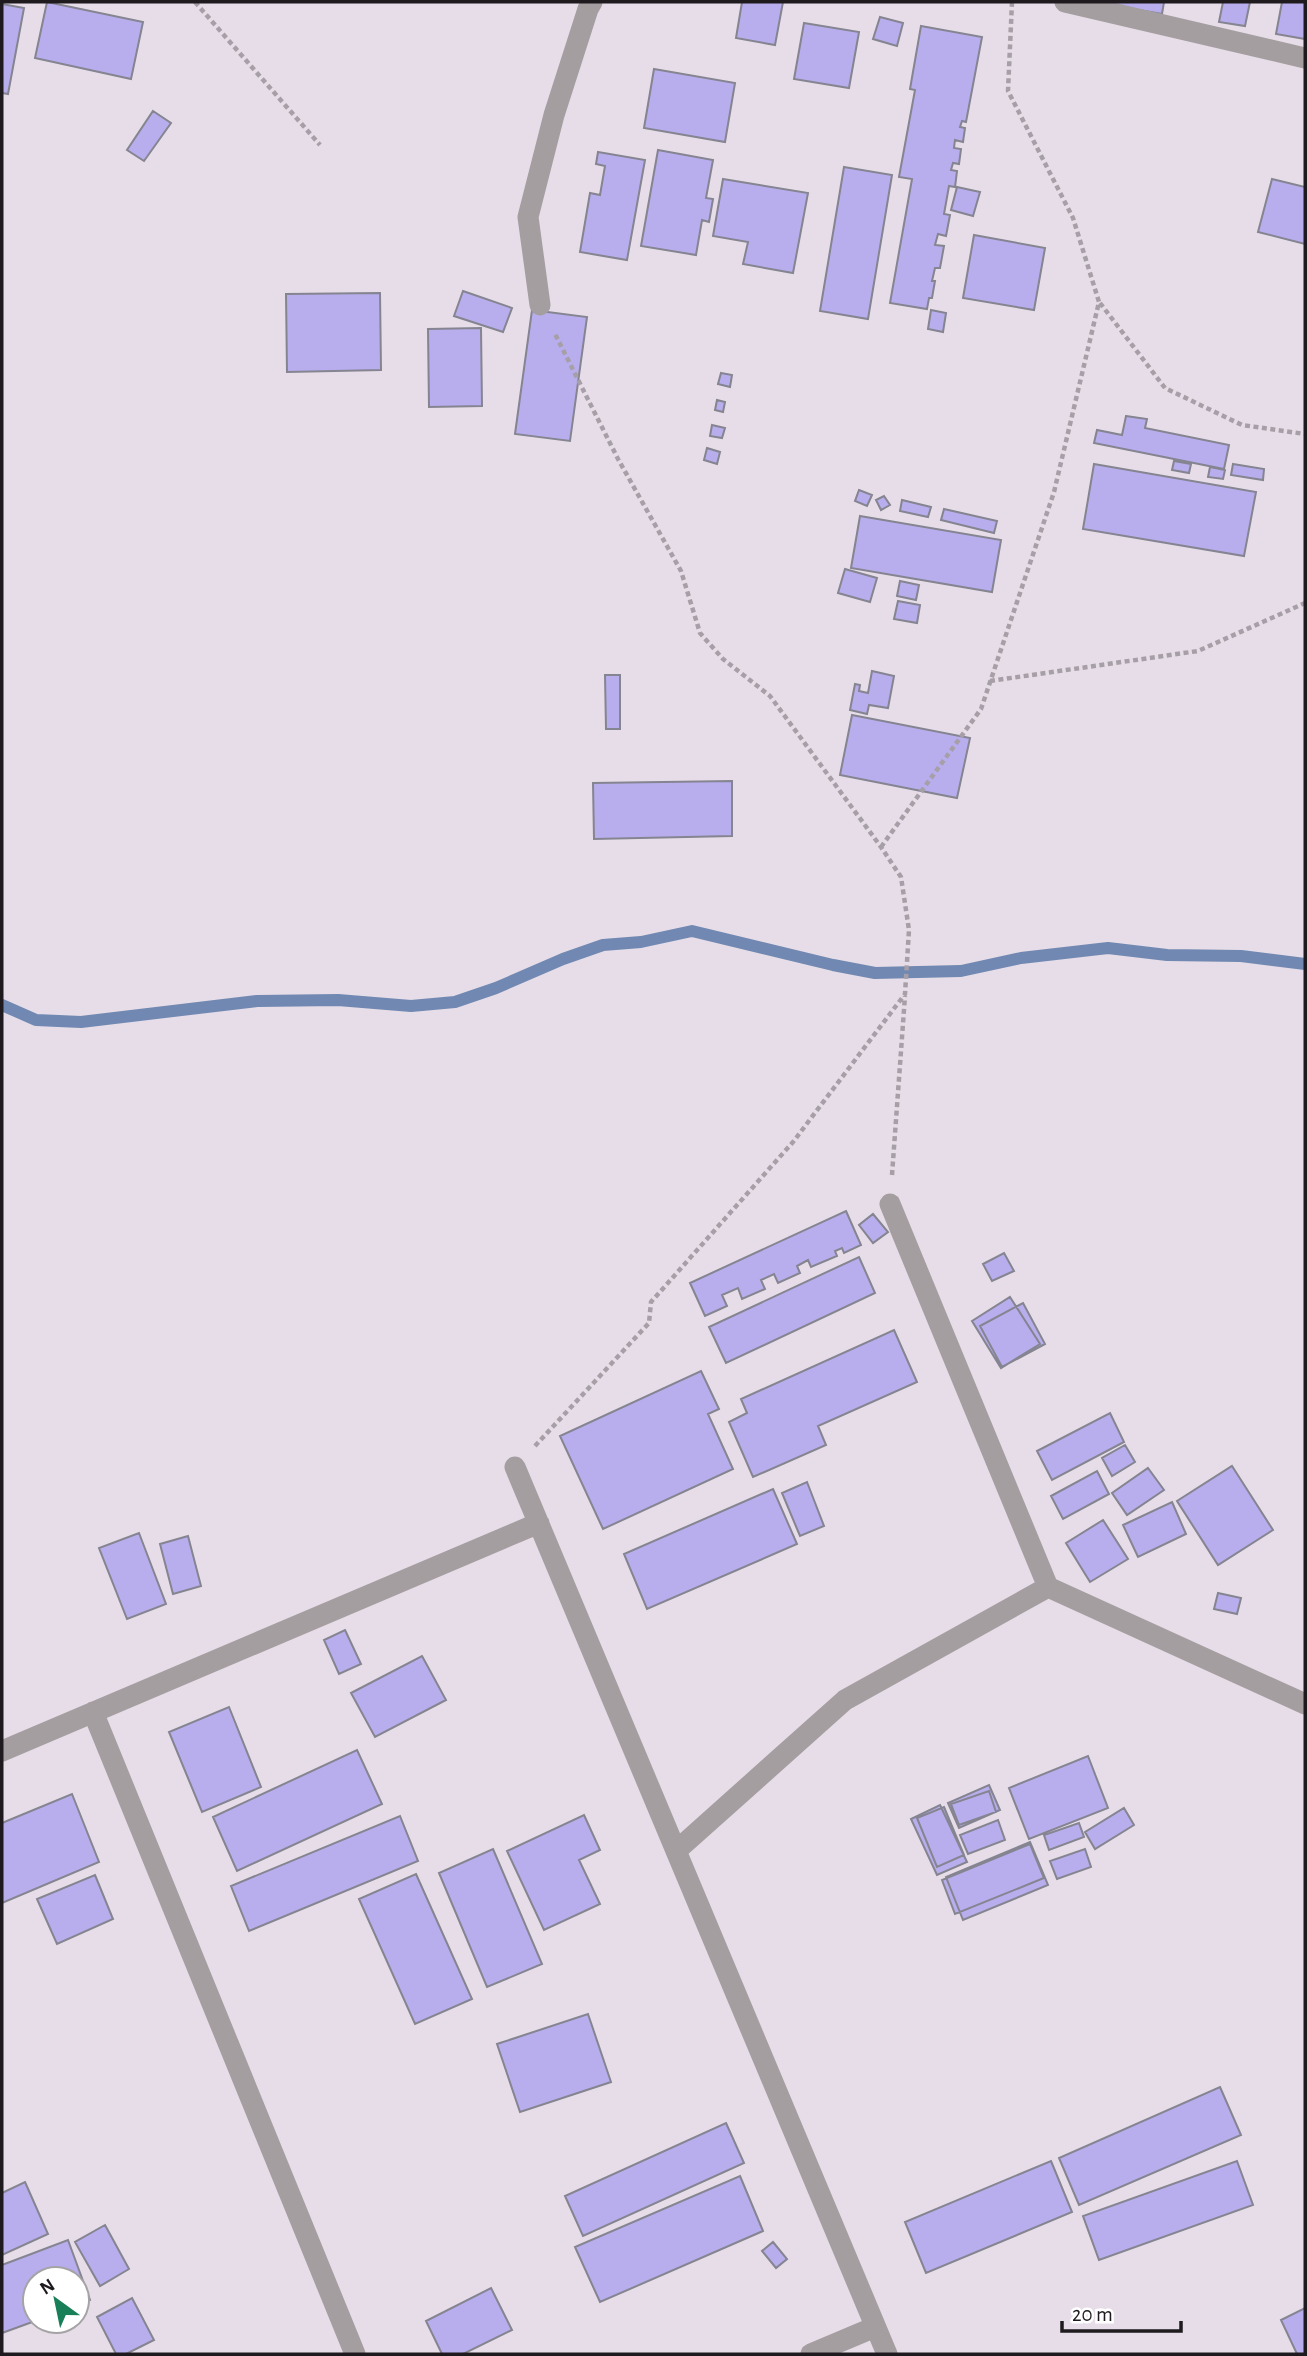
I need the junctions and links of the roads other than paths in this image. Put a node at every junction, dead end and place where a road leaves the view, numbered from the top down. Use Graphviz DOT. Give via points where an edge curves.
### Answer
graph roads {
  1 [pos="592,2"];
  2 [pos="1065,2"];
  3 [pos="1305,58"];
  4 [pos="540,304"];
  5 [pos="890,1204"];
  6 [pos="516,1467"];
  7 [pos="539,1523"];
  8 [pos="1048,1587"];
  9 [pos="1305,1704"];
  10 [pos="93,1712"];
  11 [pos="2,1751"];
  12 [pos="676,1851"];
  13 [pos="875,2327"];
  14 [pos="355,2354"];
  15 [pos="811,2354"];
  16 [pos="887,2354"];
  1 -- 4 [label="street" via="554,115 528,217"];
  2 -- 3 [label="street"];
  5 -- 8 [label="street"];
  6 -- 7 [label="street"];
  7 -- 10 [label="street"];
  7 -- 12 [label="street"];
  8 -- 9 [label="street"];
  8 -- 12 [label="street" via="845,1700"];
  10 -- 11 [label="street"];
  10 -- 14 [label="street"];
  12 -- 13 [label="street"];
  13 -- 15 [label="street"];
  13 -- 16 [label="street"];
}
